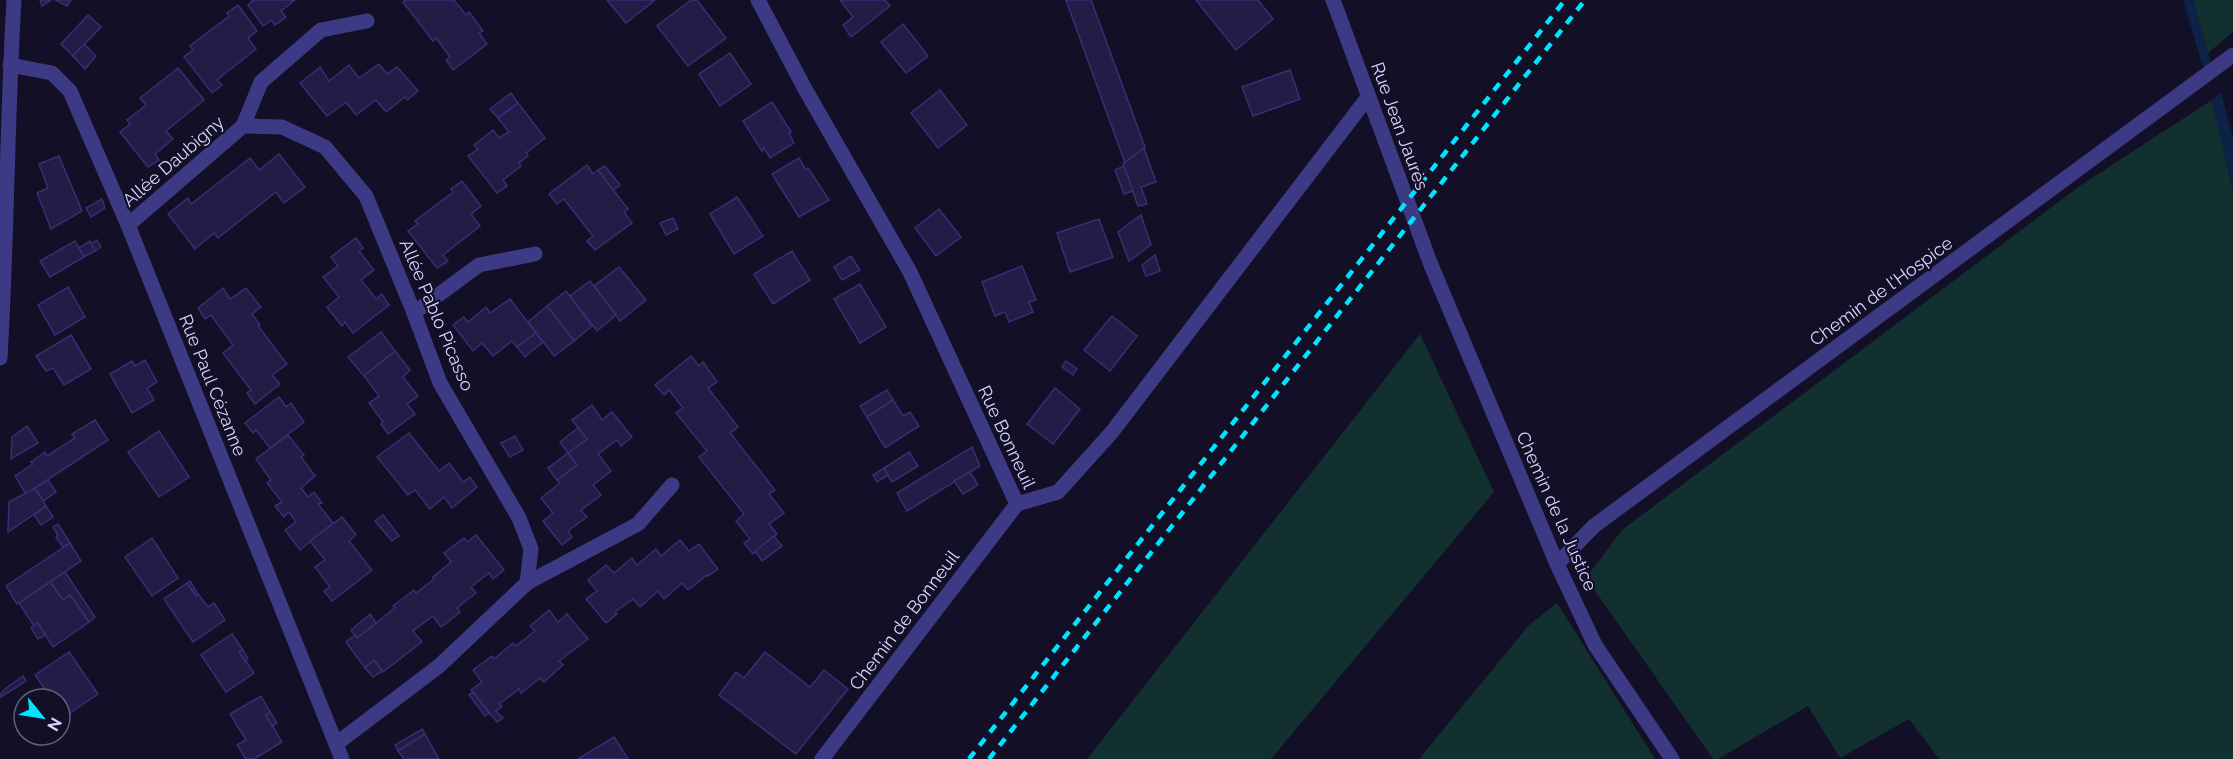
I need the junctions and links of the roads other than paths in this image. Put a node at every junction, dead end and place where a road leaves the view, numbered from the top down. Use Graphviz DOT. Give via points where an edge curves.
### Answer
graph roads {
  1 [pos="14,0"];
  2 [pos="758,0"];
  3 [pos="1333,0"];
  4 [pos="366,21"];
  5 [pos="2233,55"];
  6 [pos="10,65"];
  7 [pos="1368,97"];
  8 [pos="243,126"];
  9 [pos="128,225"];
  10 [pos="534,254"];
  11 [pos="1431,266"];
  12 [pos="414,313"];
  13 [pos="0,358"];
  14 [pos="672,485"];
  15 [pos="1017,504"];
  16 [pos="1557,564"];
  17 [pos="527,583"];
  18 [pos="336,744"];
  19 [pos="342,759"];
  20 [pos="822,759"];
  21 [pos="1672,759"];
  1 -- 6 [label="street"];
  2 -- 15 [label="street, Rue Bonneuil" via="910,272"];
  3 -- 7 [label="street, Rue Jean Jaurès"];
  4 -- 8 [label="street" via="321,30 261,82"];
  5 -- 16 [label="street, Chemin de l'Hospice" via="1594,526"];
  6 -- 9 [label="street, Rue Paul Cézanne" via="52,74 70,91"];
  6 -- 13 [label="street"];
  7 -- 11 [label="street, Rue Jean Jaurès"];
  7 -- 15 [label="street, Rue Bonneuil" via="1112,432 1058,492"];
  8 -- 9 [label="street, Allée Daubigny"];
  8 -- 12 [label="street, Allée Pablo Picasso" via="282,127 325,147 366,196"];
  9 -- 18 [label="street, Rue Paul Cézanne"];
  10 -- 12 [label="street" via="479,266"];
  11 -- 16 [label="street, Chemin de la Justice"];
  12 -- 17 [label="street, Allée Pablo Picasso" via="440,383 519,518 531,549"];
  14 -- 17 [label="street" via="638,524"];
  15 -- 20 [label="street, Chemin de Bonneuil"];
  16 -- 21 [label="street, Chemin de la Justice" via="1595,645"];
  17 -- 18 [label="street" via="439,666"];
  18 -- 19 [label="street, Rue Paul Cézanne"];
}
